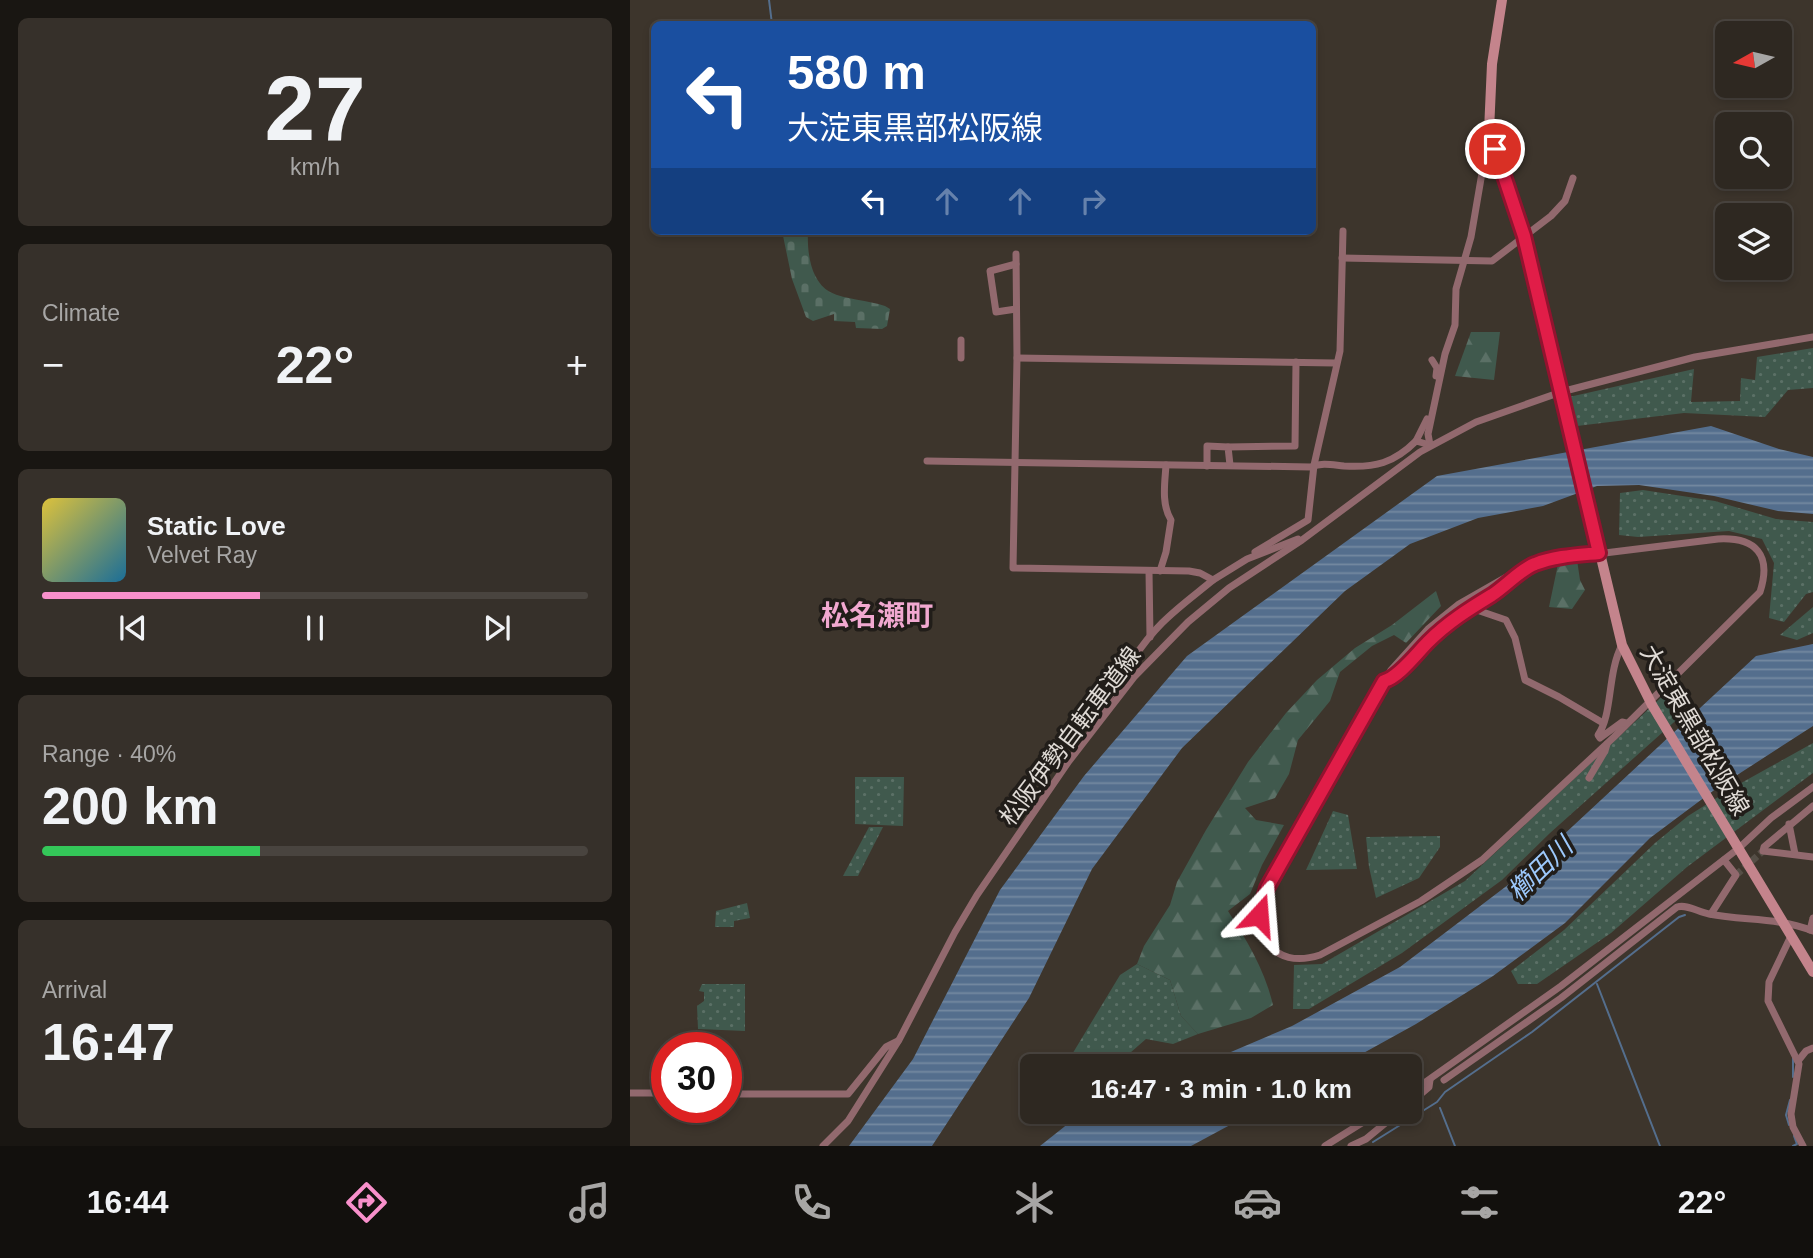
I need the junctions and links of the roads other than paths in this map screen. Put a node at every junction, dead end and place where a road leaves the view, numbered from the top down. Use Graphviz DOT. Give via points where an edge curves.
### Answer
graph roads {
  1 [pos="1502,0"];
  2 [pos="1489,131"];
  3 [pos="1573,178"];
  4 [pos="1343,231"];
  5 [pos="1524,236"];
  6 [pos="1016,254"];
  7 [pos="1342,258"];
  8 [pos="1463,260"];
  9 [pos="1016,264"];
  10 [pos="1016,309"];
  11 [pos="1813,337"];
  12 [pos="961,340"];
  13 [pos="961,358"];
  14 [pos="1017,358"];
  15 [pos="1432,359"];
  16 [pos="1296,362"];
  17 [pos="1335,363"];
  18 [pos="1437,385"];
  19 [pos="1561,395"];
  20 [pos="1416,441"];
  21 [pos="1430,445"];
  22 [pos="1228,447"];
  23 [pos="927,461"];
  24 [pos="1015,463"];
  25 [pos="1166,465"];
  26 [pos="1230,465"];
  27 [pos="1207,466"];
  28 [pos="1314,466"];
  29 [pos="1302,540"];
  30 [pos="1599,551"];
  31 [pos="1247,559"];
  32 [pos="1527,568"];
  33 [pos="1149,571"];
  34 [pos="1160,571"];
  35 [pos="1213,580"];
  36 [pos="1472,608"];
  37 [pos="1150,637"];
  38 [pos="1622,645"];
  39 [pos="1384,681"];
  40 [pos="1651,702"];
  41 [pos="1099,721"];
  42 [pos="1603,723"];
  43 [pos="1626,723"];
  44 [pos="1607,743"];
  45 [pos="1589,778"];
  46 [pos="1813,787"];
  47 [pos="1813,806"];
  48 [pos="1790,824"];
  49 [pos="1738,846"];
  50 [pos="1795,854"];
  51 [pos="1813,857"];
  52 [pos="1724,860"];
  53 [pos="1711,914"];
  54 [pos="1813,918"];
  55 [pos="1785,923"];
  56 [pos="1812,930"];
  57 [pos="1791,936"];
  58 [pos="1813,972"];
  59 [pos="899,1040"];
  60 [pos="1813,1048"];
  61 [pos="1798,1061"];
  62 [pos="1430,1080"];
  63 [pos="1444,1080"];
  64 [pos="1422,1085"];
  65 [pos="630,1093"];
  66 [pos="651,1093"];
  67 [pos="1422,1093"];
  68 [pos="742,1094"];
  69 [pos="1360,1124"];
  70 [pos="1384,1124"];
  71 [pos="823,1146"];
  72 [pos="1325,1146"];
  73 [pos="1351,1146"];
  74 [pos="1804,1146"];
  1 -- 2 [label="main road, 大淀東黒部松阪線" via="1492,64"];
  2 -- 5 [label="main road, 大淀東黒部松阪線"];
  2 -- 8 [label="street" via="1478,205"];
  3 -- 5 [label="street" via="1565,201"];
  4 -- 7 [label="street"];
  5 -- 8 [label="street" via="1492,261"];
  5 -- 19 [label="main road, 大淀東黒部松阪線"];
  6 -- 9 [label="street"];
  7 -- 8 [label="street"];
  7 -- 17 [label="street" via="1341,334"];
  8 -- 18 [label="street" via="1455,325"];
  9 -- 10 [label="street"];
  9 -- 10 [label="street" via="990,271 996,312"];
  10 -- 14 [label="street"];
  11 -- 19 [label="street, 松阪伊勢自転車道線" via="1695,358"];
  12 -- 13 [label="street"];
  14 -- 16 [label="street"];
  14 -- 24 [label="street"];
  15 -- 18 [label="street"];
  16 -- 17 [label="street"];
  16 -- 22 [label="street" via="1295,446"];
  17 -- 28 [label="street"];
  18 -- 20 [label="street"];
  18 -- 21 [label="street"];
  19 -- 21 [label="street, 松阪伊勢自転車道線" via="1476,422"];
  19 -- 30 [label="main road, 大淀東黒部松阪線"];
  20 -- 21 [label="street"];
  20 -- 28 [label="street" via="1385,464"];
  21 -- 29 [label="street, 松阪伊勢自転車道線"];
  22 -- 26 [label="street"];
  22 -- 27 [label="street" via="1207,446"];
  23 -- 24 [label="street"];
  24 -- 25 [label="street"];
  24 -- 33 [label="street" via="1013,568"];
  25 -- 27 [label="street"];
  25 -- 34 [label="street" via="1165,504 1171,520"];
  26 -- 27 [label="street"];
  26 -- 28 [label="street"];
  28 -- 31 [label="street" via="1308,520"];
  29 -- 31 [label="street"];
  29 -- 41 [label="street, 松阪伊勢自転車道線" via="1188,622"];
  30 -- 32 [label="street"];
  30 -- 38 [label="main road, 大淀東黒部松阪線"];
  30 -- 40 [label="street" via="1735,538 1751,544 1765,564 1760,592"];
  31 -- 35 [label="street"];
  32 -- 36 [label="street"];
  32 -- 39 [label="street" via="1459,604 1428,629"];
  33 -- 34 [label="street"];
  33 -- 37 [label="street"];
  34 -- 35 [label="street" via="1200,573"];
  35 -- 37 [label="street"];
  36 -- 39 [label="street" via="1446,625"];
  36 -- 42 [label="street" via="1506,620 1525,680"];
  37 -- 41 [label="street"];
  38 -- 40 [label="main road, 大淀東黒部松阪線"];
  38 -- 42 [label="street" via="1610,679"];
  39 -- 44 [label="street" via="1261,903 1259,923 1267,941 1292,959 1320,955 1462,875"];
  40 -- 43 [label="street"];
  40 -- 49 [label="main road, 大淀東黒部松阪線"];
  41 -- 59 [label="street, 松阪伊勢自転車道線" via="977,895"];
  42 -- 43 [label="street" via="1600,738"];
  43 -- 44 [label="street"];
  44 -- 45 [label="street"];
  46 -- 49 [label="street"];
  47 -- 48 [label="street"];
  48 -- 50 [label="street"];
  48 -- 50 [label="street" via="1763,851"];
  49 -- 52 [label="street"];
  49 -- 55 [label="main road, 大淀東黒部松阪線"];
  50 -- 51 [label="street"];
  52 -- 53 [label="street" via="1736,875"];
  52 -- 62 [label="street"];
  53 -- 55 [label="street"];
  53 -- 63 [label="street" via="1677,907 1561,998"];
  54 -- 56 [label="street"];
  55 -- 56 [label="street"];
  55 -- 57 [label="main road, 大淀東黒部松阪線"];
  57 -- 58 [label="main road, 大淀東黒部松阪線"];
  57 -- 61 [label="street" via="1769,982 1768,1001"];
  59 -- 68 [label="street" via="886,1047 848,1094"];
  59 -- 71 [label="street, 松阪伊勢自転車道線" via="848,1121"];
  60 -- 61 [label="street"];
  61 -- 74 [label="street" via="1791,1114"];
  62 -- 64 [label="street"];
  62 -- 67 [label="street"];
  65 -- 66 [label="street"];
  69 -- 72 [label="street"];
  70 -- 73 [label="street"];
}
